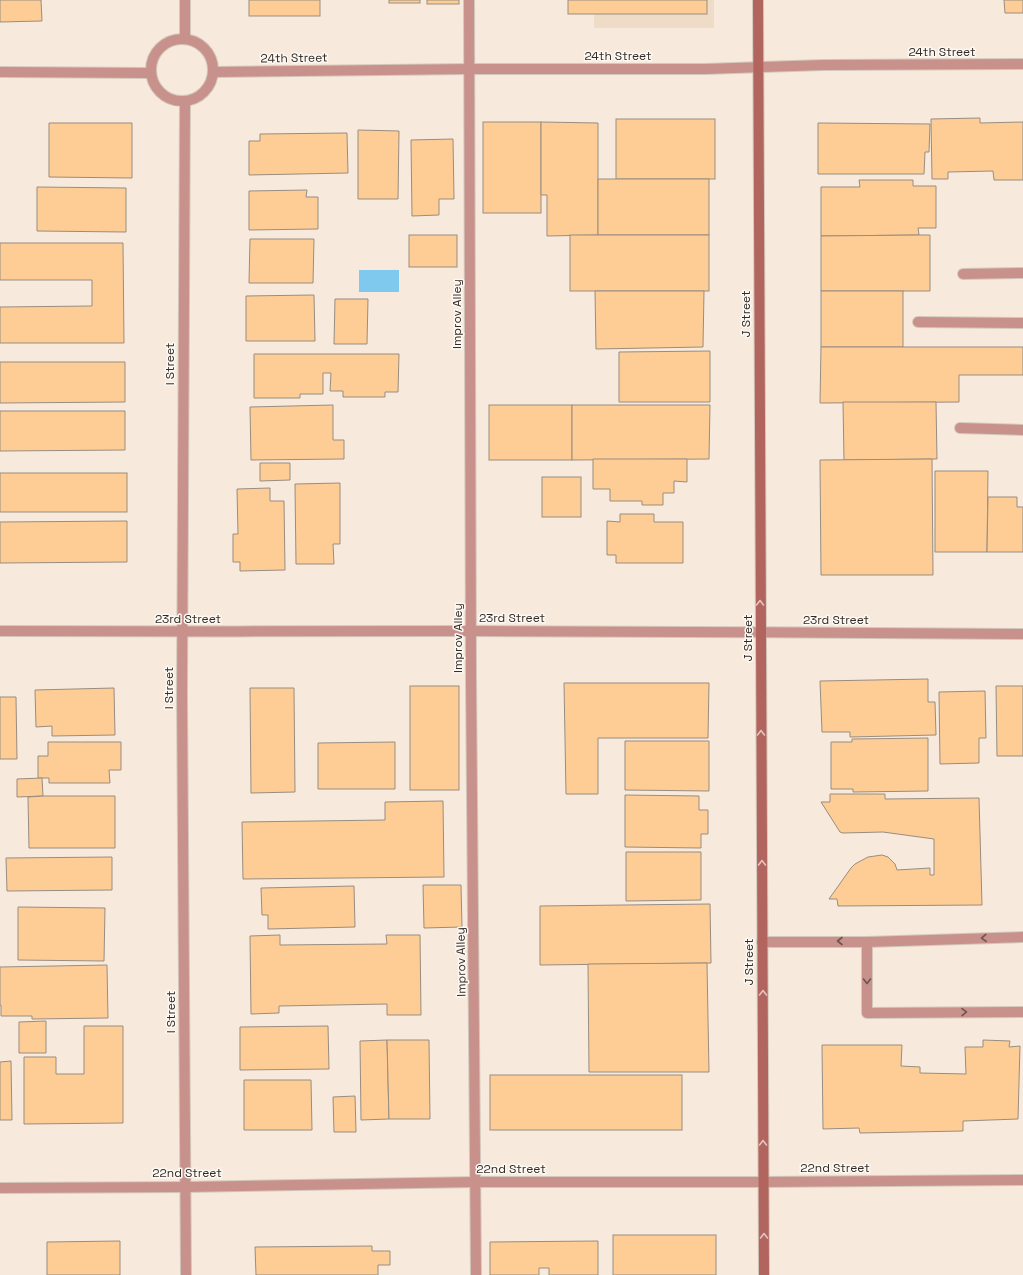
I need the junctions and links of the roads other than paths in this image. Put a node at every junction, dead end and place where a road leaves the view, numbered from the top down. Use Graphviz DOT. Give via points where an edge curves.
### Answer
graph roads {
  1 [pos="185,0"];
  2 [pos="469,0"];
  3 [pos="758,0"];
  4 [pos="185,39"];
  5 [pos="1023,64"];
  6 [pos="758,67"];
  7 [pos="469,69"];
  8 [pos="0,72"];
  9 [pos="213,72"];
  10 [pos="151,73"];
  11 [pos="184,101"];
  12 [pos="1023,273"];
  13 [pos="963,274"];
  14 [pos="918,322"];
  15 [pos="1023,323"];
  16 [pos="960,428"];
  17 [pos="1023,430"];
  18 [pos="0,630"];
  19 [pos="471,631"];
  20 [pos="182,632"];
  21 [pos="761,633"];
  22 [pos="1023,634"];
  23 [pos="1023,937"];
  24 [pos="762,942"];
  25 [pos="867,942"];
  26 [pos="1023,1012"];
  27 [pos="1023,1180"];
  28 [pos="476,1182"];
  29 [pos="763,1182"];
  30 [pos="186,1187"];
  31 [pos="0,1188"];
  32 [pos="186,1275"];
  33 [pos="476,1275"];
  34 [pos="764,1275"];
  1 -- 4 [label="street"];
  2 -- 7 [label="street, Improv Alley"];
  3 -- 6 [label="main road, J Street"];
  4 -- 9 [label="street" via="206,50"];
  4 -- 10 [label="street" via="164,44 156,52"];
  5 -- 6 [label="street, 24th Street"];
  6 -- 7 [label="street, 24th Street"];
  21 -- 6 [label="main road, J Street, one-way"];
  7 -- 9 [label="street, 24th Street"];
  7 -- 19 [label="street, Improv Alley"];
  8 -- 10 [label="street"];
  9 -- 11 [label="street" via="206,90 198,97"];
  10 -- 11 [label="street" via="153,84 160,92 169,99"];
  11 -- 20 [label="street, I Street"];
  12 -- 13 [label="street"];
  14 -- 15 [label="street"];
  16 -- 17 [label="street"];
  18 -- 20 [label="street, 23rd Street"];
  19 -- 20 [label="street, 23rd Street"];
  19 -- 21 [label="street, 23rd Street"];
  19 -- 28 [label="street, Improv Alley"];
  20 -- 30 [label="street, I Street"];
  21 -- 22 [label="street, 23rd Street"];
  24 -- 21 [label="main road, J Street, one-way"];
  23 -- 25 [label="street, one-way"];
  25 -- 24 [label="street, one-way"];
  29 -- 24 [label="main road, J Street, one-way"];
  25 -- 26 [label="street, one-way" via="867,1013"];
  27 -- 29 [label="street, 22nd Street"];
  28 -- 29 [label="street, 22nd Street"];
  28 -- 30 [label="street, 22nd Street"];
  28 -- 33 [label="street, Improv Alley"];
  34 -- 29 [label="main road, J Street, one-way"];
  30 -- 31 [label="street, 22nd Street"];
  30 -- 32 [label="street, I Street"];
}
